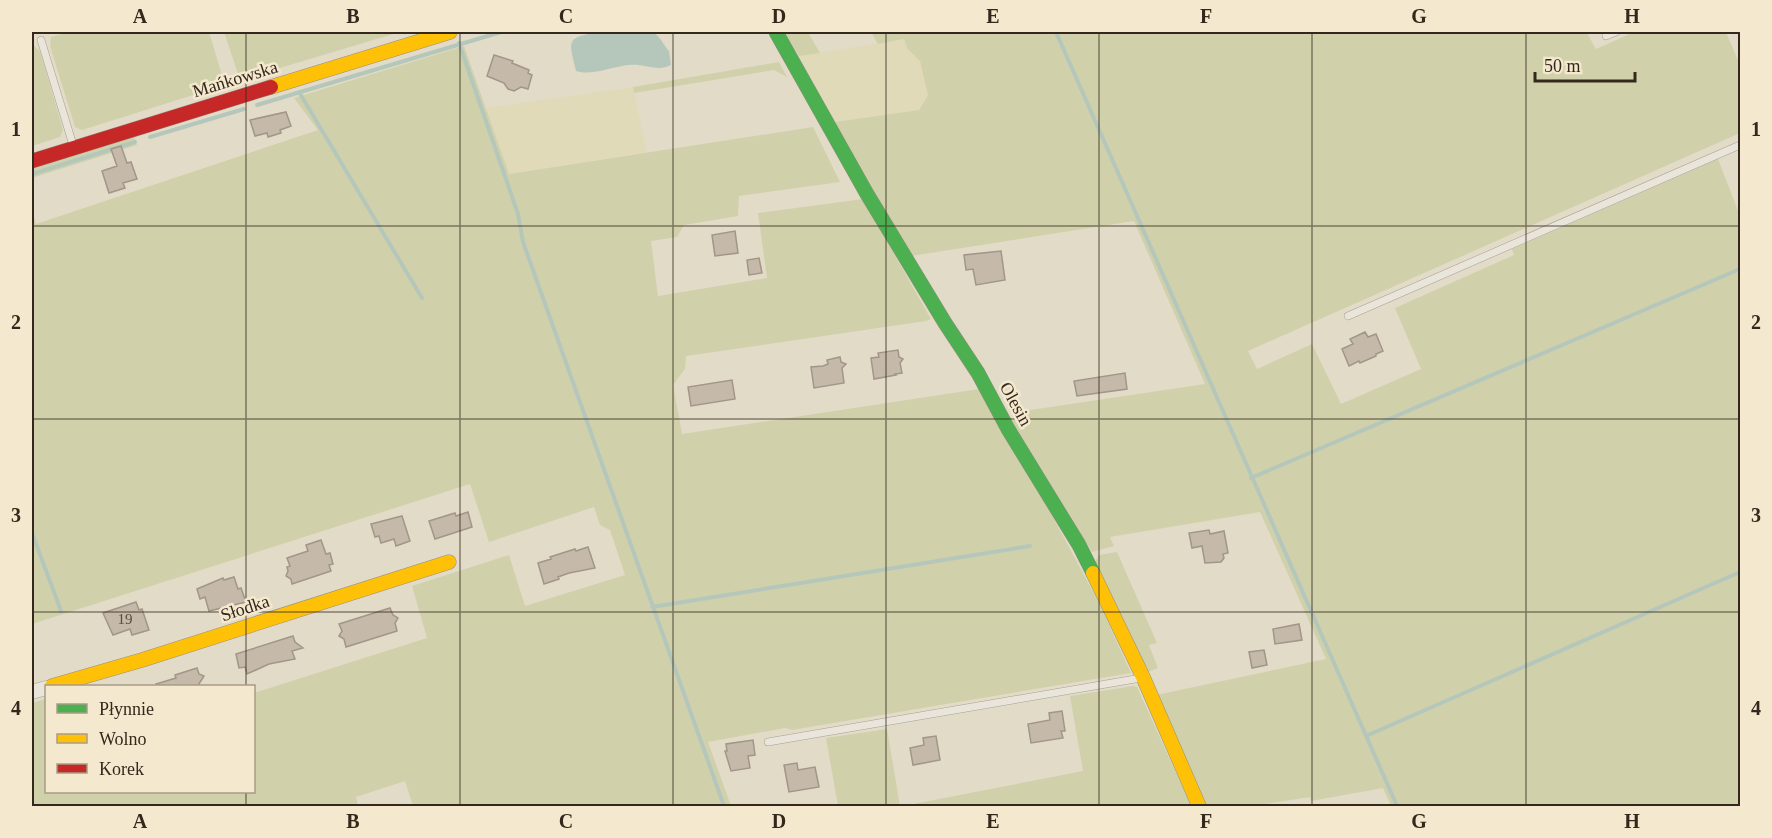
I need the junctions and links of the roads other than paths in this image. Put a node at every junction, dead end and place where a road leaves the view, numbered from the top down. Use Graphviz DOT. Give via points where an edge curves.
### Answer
graph roads {
  1 [pos="442,32"];
  2 [pos="776,32"];
  3 [pos="1616,32"];
  4 [pos="1606,36"];
  5 [pos="41,40"];
  6 [pos="1740,145"];
  7 [pos="74,148"];
  8 [pos="32,161"];
  9 [pos="1348,316"];
  10 [pos="449,562"];
  11 [pos="1143,677"];
  12 [pos="58,685"];
  13 [pos="768,742"];
  14 [pos="1199,807"];
  1 -- 7 [label="street, Mańkowska"];
  2 -- 11 [label="street, Olesin" via="873,204 1079,544"];
  3 -- 4 [label="lane"];
  5 -- 7 [label="lane"];
  6 -- 9 [label="lane"];
  7 -- 8 [label="street, Mańkowska"];
  10 -- 12 [label="street, Słodka"];
  11 -- 13 [label="lane"];
  11 -- 14 [label="street, Olesin"];
}
